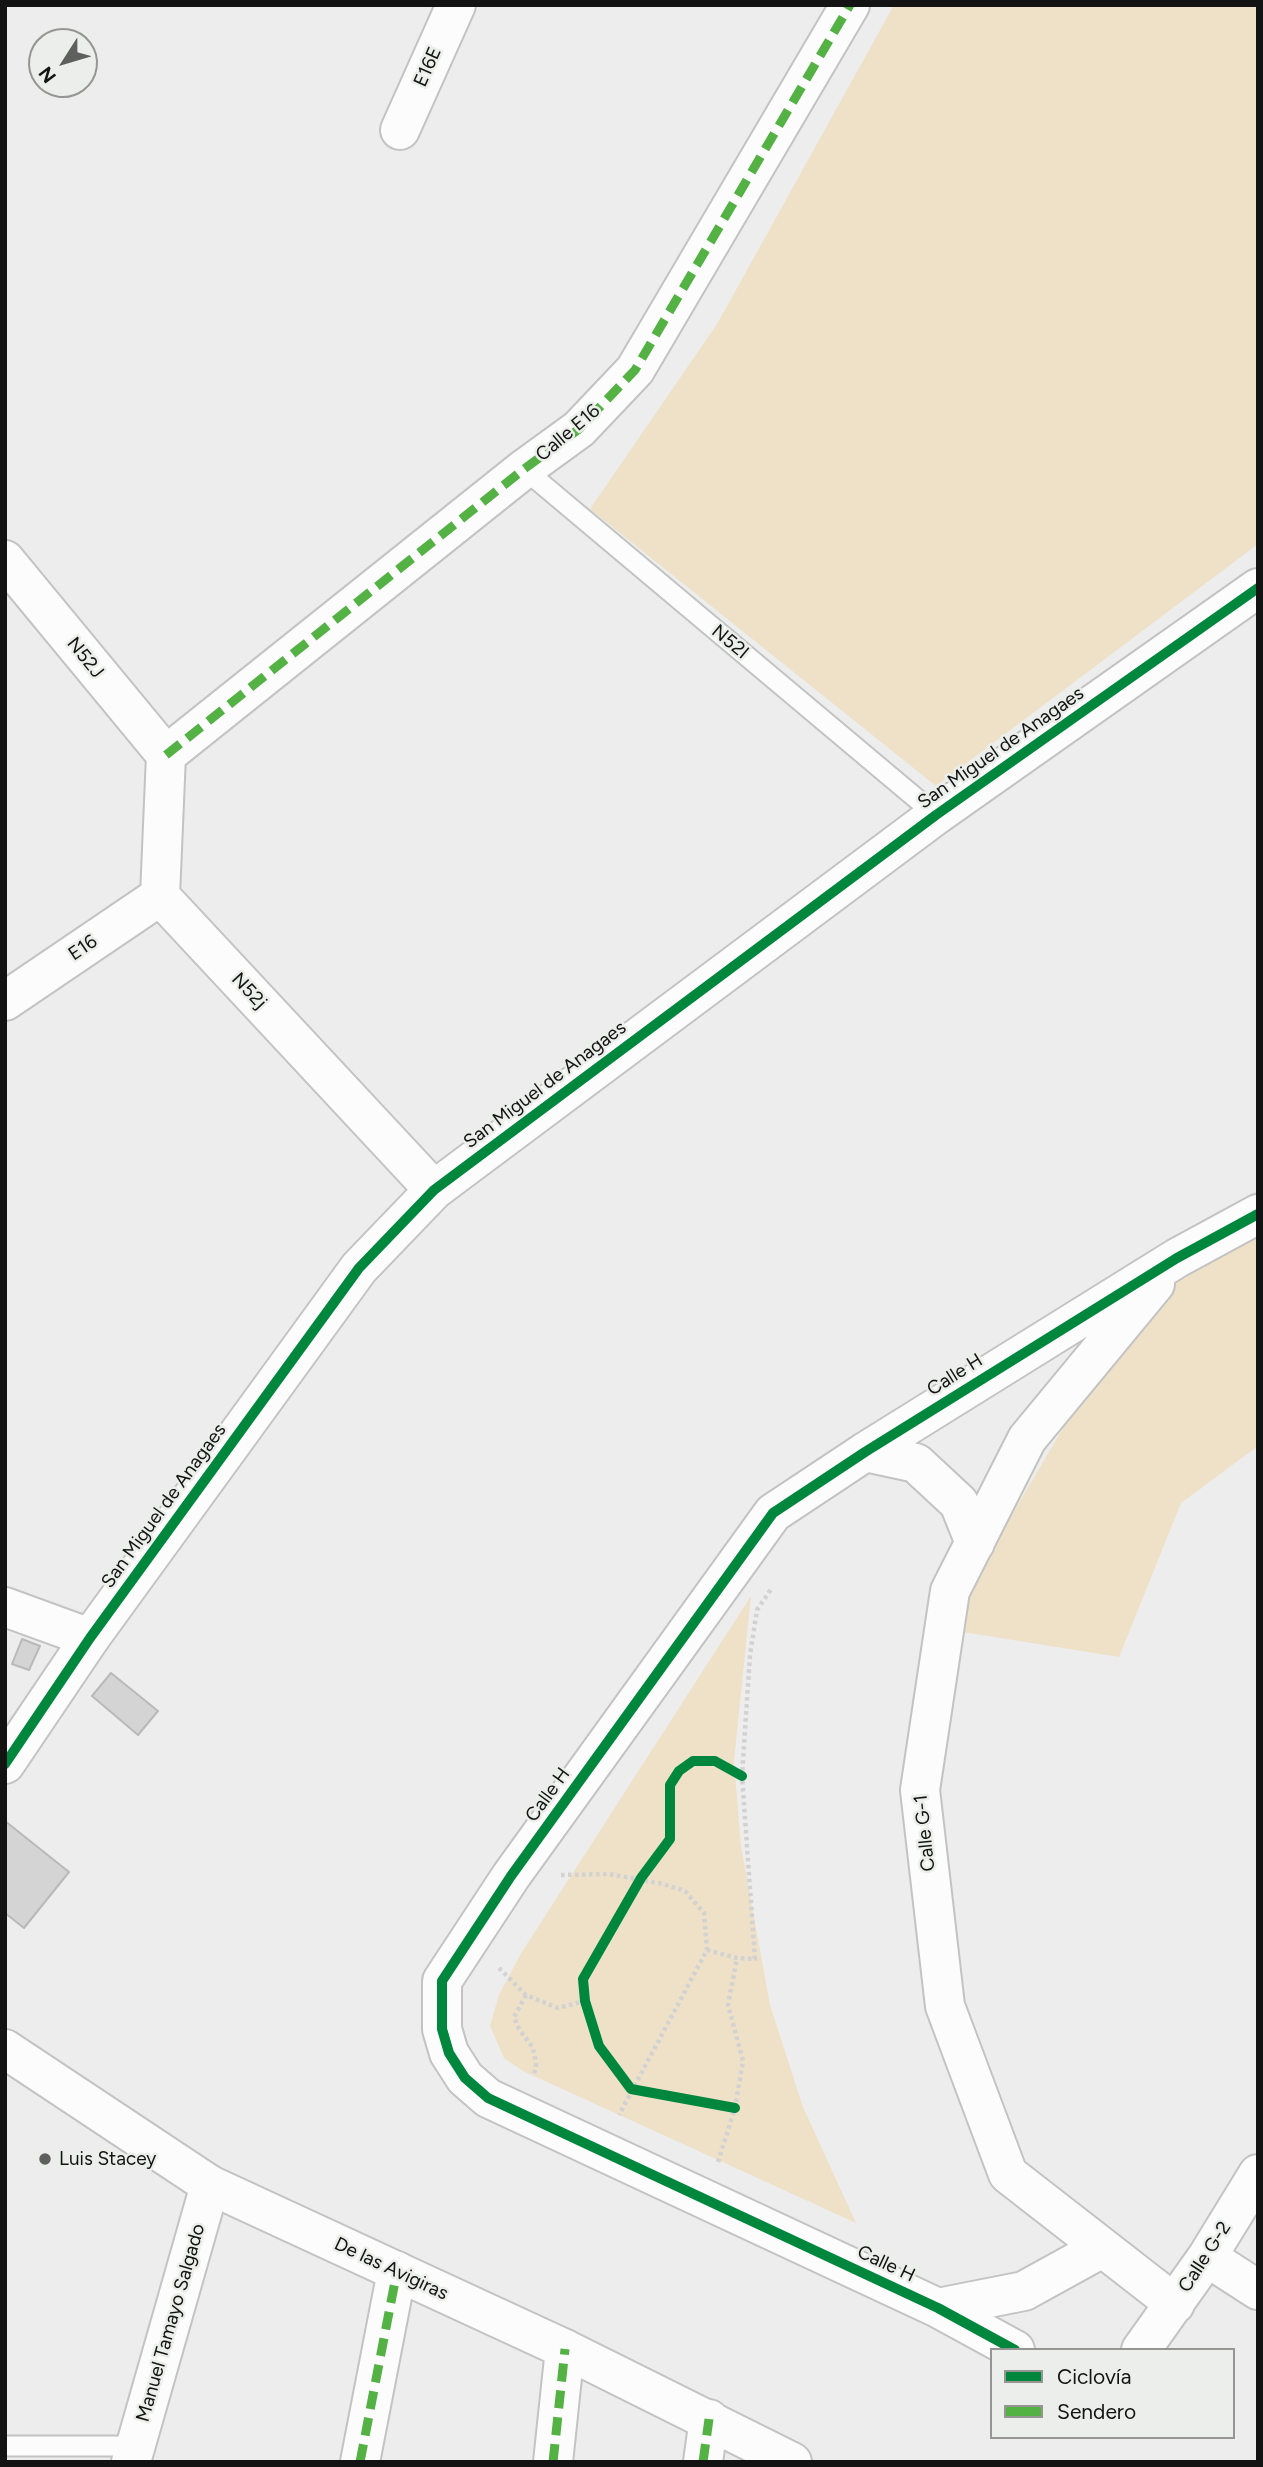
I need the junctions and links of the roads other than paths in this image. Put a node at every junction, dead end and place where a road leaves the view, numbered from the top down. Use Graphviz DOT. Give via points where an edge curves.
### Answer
graph roads {
  1 [pos="456,5"];
  2 [pos="850,5"];
  3 [pos="400,130"];
  4 [pos="524,470"];
  5 [pos="5,561"];
  6 [pos="1258,587"];
  7 [pos="166,755"];
  8 [pos="936,816"];
  9 [pos="160,896"];
  10 [pos="5,1001"];
  11 [pos="434,1190"];
  12 [pos="1258,1214"];
  13 [pos="1177,1258"];
  14 [pos="865,1452"];
  15 [pos="975,1543"];
  16 [pos="5,1607"];
  17 [pos="90,1639"];
  18 [pos="5,1764"];
  19 [pos="5,2049"];
  20 [pos="1258,2174"];
  21 [pos="210,2185"];
  22 [pos="1102,2248"];
  23 [pos="1207,2258"];
  24 [pos="397,2271"];
  25 [pos="1258,2290"];
  26 [pos="1175,2304"];
  27 [pos="938,2308"];
  28 [pos="1012,2348"];
  29 [pos="1143,2348"];
  30 [pos="565,2350"];
  31 [pos="709,2419"];
  32 [pos="5,2446"];
  33 [pos="133,2454"];
  34 [pos="360,2462"];
  35 [pos="554,2462"];
  36 [pos="703,2462"];
  37 [pos="792,2462"];
  1 -- 3 [label="street, E16E"];
  2 -- 4 [label="street, Calle E16" via="635,370 579,429"];
  4 -- 7 [label="street, Calle E16"];
  4 -- 8 [label="lane, N52I"];
  5 -- 7 [label="street, N52J"];
  6 -- 8 [label="street, San Miguel de Anagaes"];
  7 -- 9 [label="street"];
  8 -- 11 [label="street, San Miguel de Anagaes"];
  9 -- 10 [label="street, E16"];
  9 -- 11 [label="street, N52j"];
  11 -- 17 [label="street, San Miguel de Anagaes" via="359,1268"];
  12 -- 13 [label="street, Calle H"];
  13 -- 14 [label="street, Calle H"];
  13 -- 15 [label="street, Calle G-1" via="1027,1439"];
  14 -- 15 [label="street" via="916,1463 959,1503"];
  14 -- 27 [label="street, Calle H" via="773,1513 511,1876 442,1981 442,2029 449,2053 465,2078 488,2098"];
  15 -- 22 [label="street, Calle G-1" via="950,1591 920,1790 944,2006 1008,2174"];
  16 -- 17 [label="street"];
  17 -- 18 [label="street, San Miguel de Anagaes"];
  19 -- 21 [label="street, De las Avigiras"];
  20 -- 23 [label="street, Calle G-2"];
  21 -- 24 [label="street, De las Avigiras"];
  21 -- 33 [label="street, Manuel Tamayo Salgado"];
  22 -- 26 [label="street, Calle G-1"];
  22 -- 27 [label="street" via="1024,2291"];
  23 -- 25 [label="street"];
  23 -- 26 [label="street, Calle G-2"];
  24 -- 30 [label="street, De las Avigiras"];
  24 -- 34 [label="street"];
  26 -- 29 [label="street"];
  27 -- 28 [label="street, Calle H"];
  30 -- 31 [label="street, De las Avigiras"];
  30 -- 35 [label="street"];
  31 -- 36 [label="street"];
  31 -- 37 [label="street, De las Avigiras"];
  32 -- 33 [label="lane"];
}
